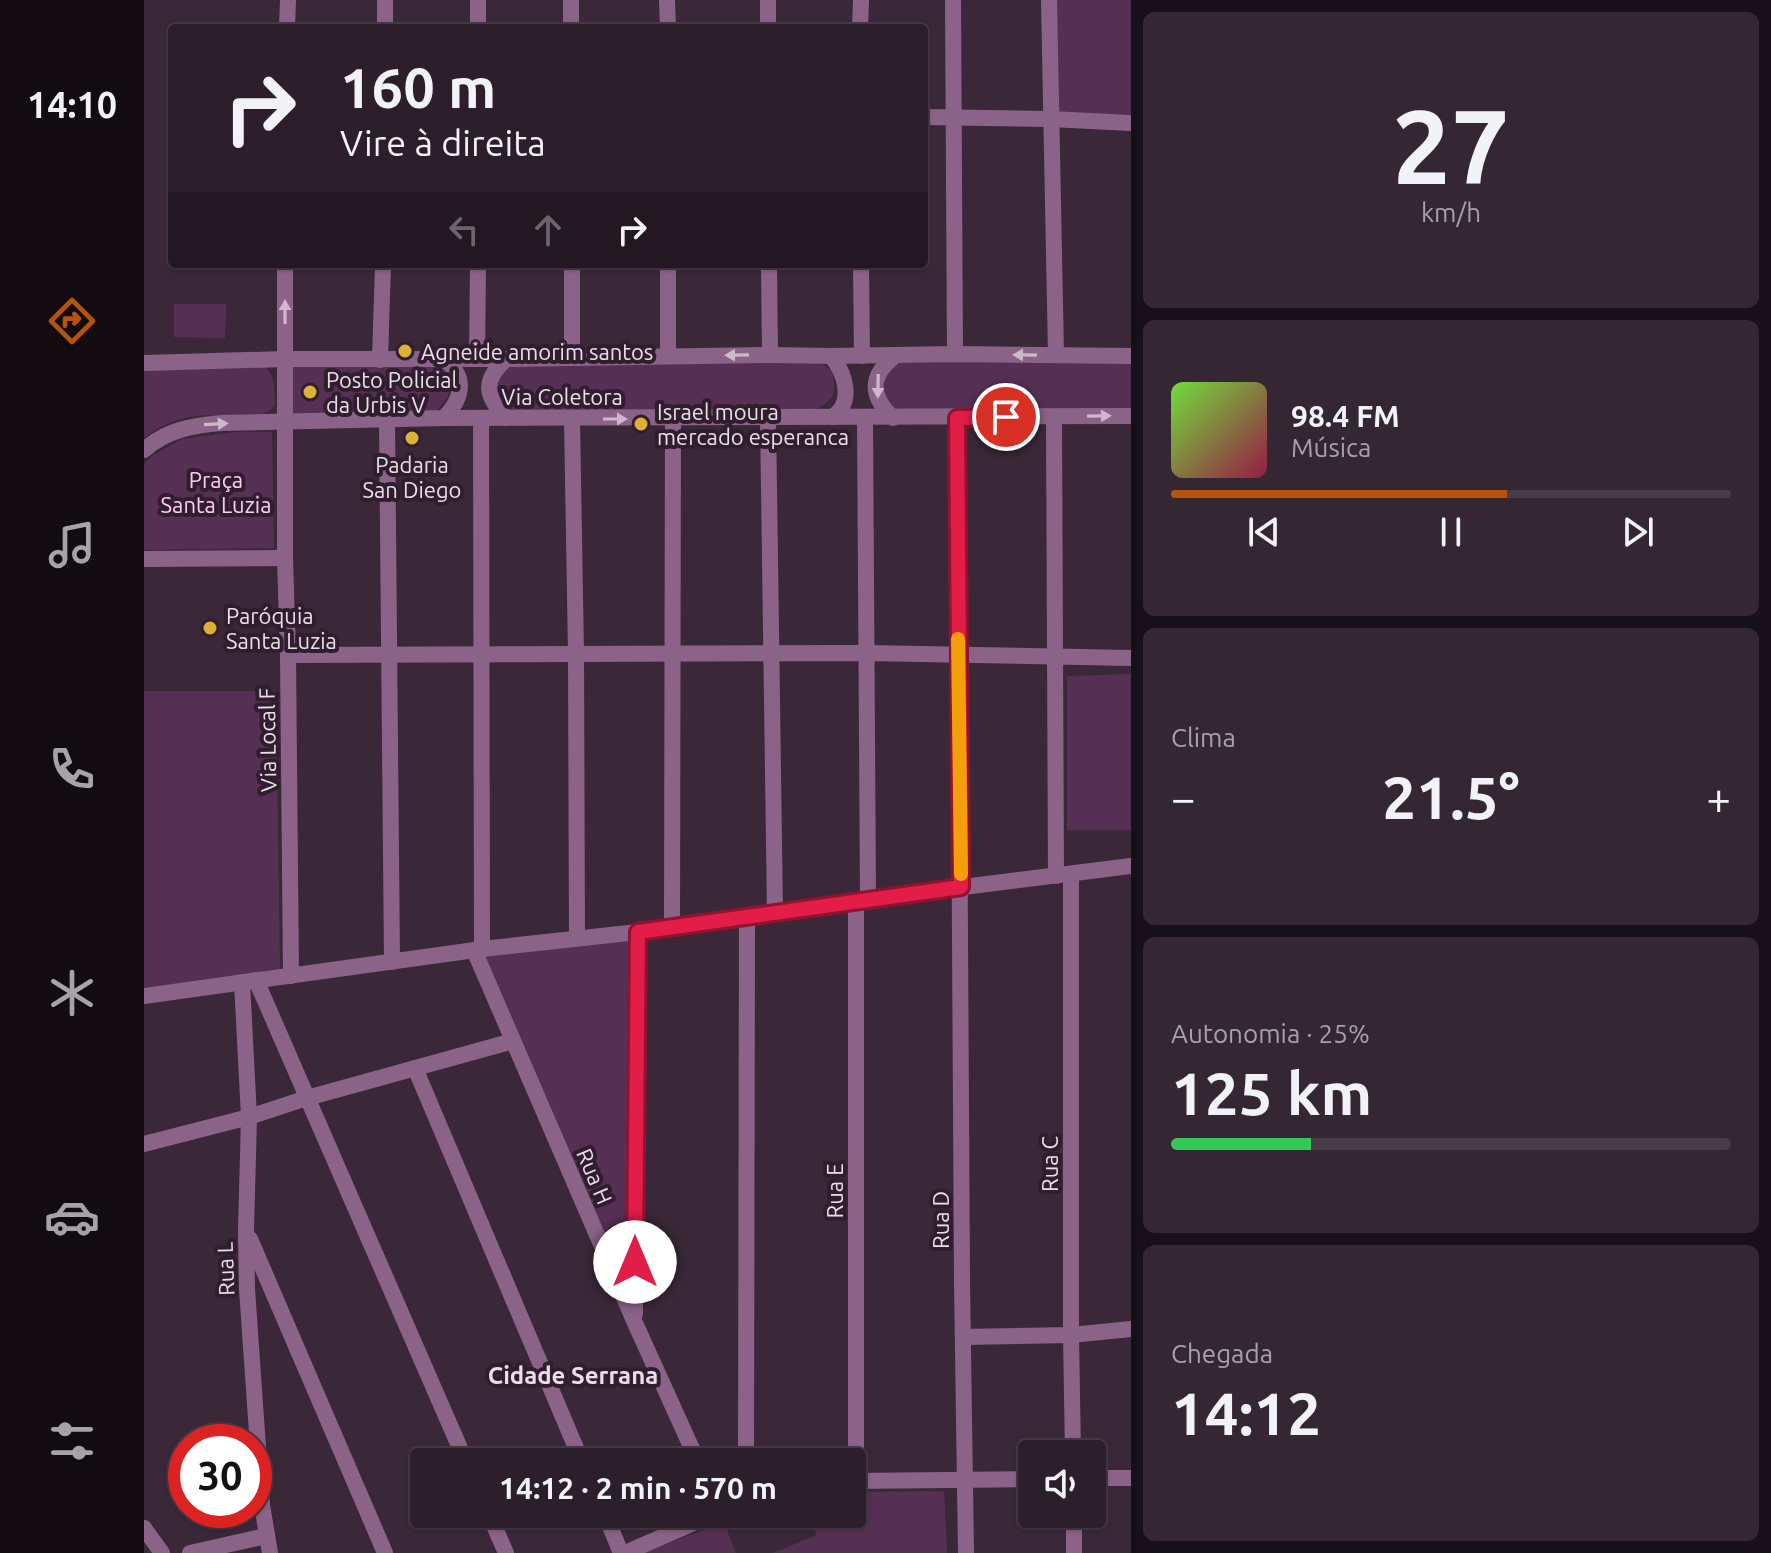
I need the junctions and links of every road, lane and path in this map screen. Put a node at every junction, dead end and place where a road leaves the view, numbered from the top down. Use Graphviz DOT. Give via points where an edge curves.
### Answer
graph roads {
  1 [pos="288,0"];
  2 [pos="385,0"];
  3 [pos="478,0"];
  4 [pos="571,0"];
  5 [pos="667,0"];
  6 [pos="768,0"];
  7 [pos="861,0"];
  8 [pos="953,0"];
  9 [pos="1049,0"];
  10 [pos="287,24"];
  11 [pos="385,24"];
  12 [pos="478,24"];
  13 [pos="571,24"];
  14 [pos="668,24"];
  15 [pos="768,24"];
  16 [pos="860,24"];
  17 [pos="928,117"];
  18 [pos="954,117"];
  19 [pos="1050,119"];
  20 [pos="1131,123"];
  21 [pos="285,268"];
  22 [pos="383,268"];
  23 [pos="478,268"];
  24 [pos="572,268"];
  25 [pos="668,268"];
  26 [pos="769,268"];
  27 [pos="861,268"];
  28 [pos="955,354"];
  29 [pos="770,355"];
  30 [pos="1056,355"];
  31 [pos="668,356"];
  32 [pos="831,356"];
  33 [pos="862,356"];
  34 [pos="895,356"];
  35 [pos="1131,356"];
  36 [pos="572,358"];
  37 [pos="285,359"];
  38 [pos="477,359"];
  39 [pos="506,359"];
  40 [pos="380,360"];
  41 [pos="445,360"];
  42 [pos="144,363"];
  43 [pos="1131,416"];
  44 [pos="833,417"];
  45 [pos="1054,417"];
  46 [pos="444,418"];
  47 [pos="481,418"];
  48 [pos="506,418"];
  49 [pos="673,418"];
  50 [pos="768,418"];
  51 [pos="865,418"];
  52 [pos="893,418"];
  53 [pos="957,418"];
  54 [pos="572,419"];
  55 [pos="387,420"];
  56 [pos="284,422"];
  57 [pos="144,450"];
  58 [pos="285,558"];
  59 [pos="144,559"];
  60 [pos="866,653"];
  61 [pos="576,654"];
  62 [pos="288,655"];
  63 [pos="390,655"];
  64 [pos="482,655"];
  65 [pos="672,655"];
  66 [pos="770,655"];
  67 [pos="959,656"];
  68 [pos="1054,657"];
  69 [pos="1131,658"];
  70 [pos="1131,866"];
  71 [pos="1064,875"];
  72 [pos="961,887"];
  73 [pos="862,900"];
  74 [pos="775,913"];
  75 [pos="747,917"];
  76 [pos="672,927"];
  77 [pos="638,932"];
  78 [pos="577,938"];
  79 [pos="478,950"];
  80 [pos="392,962"];
  81 [pos="291,976"];
  82 [pos="249,981"];
  83 [pos="144,996"];
  84 [pos="513,1041"];
  85 [pos="415,1068"];
  86 [pos="307,1098"];
  87 [pos="249,1117"];
  88 [pos="144,1144"];
  89 [pos="246,1230"];
  90 [pos="635,1323"];
  91 [pos="1131,1329"];
  92 [pos="1071,1335"];
  93 [pos="963,1337"];
  94 [pos="1073,1440"];
  95 [pos="460,1448"];
  96 [pos="576,1448"];
  97 [pos="692,1448"];
  98 [pos="746,1448"];
  99 [pos="854,1448"];
  100 [pos="1106,1478"];
  101 [pos="1131,1478"];
  102 [pos="1018,1479"];
  103 [pos="964,1480"];
  104 [pos="866,1481"];
  105 [pos="144,1528"];
  106 [pos="495,1528"];
  107 [pos="611,1528"];
  108 [pos="681,1528"];
  109 [pos="1074,1528"];
  110 [pos="266,1536"];
  111 [pos="162,1553"];
  112 [pos="190,1553"];
  113 [pos="270,1553"];
  114 [pos="385,1553"];
  115 [pos="506,1553"];
  116 [pos="623,1553"];
  117 [pos="966,1553"];
  118 [pos="1074,1553"];
  1 -- 10 [label="street"];
  2 -- 11 [label="street"];
  3 -- 12 [label="street"];
  4 -- 13 [label="street"];
  5 -- 14 [label="street"];
  6 -- 15 [label="street"];
  7 -- 16 [label="street"];
  8 -- 18 [label="street"];
  9 -- 19 [label="street"];
  17 -- 18 [label="street"];
  18 -- 19 [label="street"];
  18 -- 28 [label="street"];
  19 -- 20 [label="street"];
  19 -- 30 [label="street"];
  37 -- 21 [label="street, Via Local F, one-way"];
  22 -- 40 [label="street"];
  23 -- 38 [label="street"];
  24 -- 36 [label="street"];
  25 -- 31 [label="street"];
  26 -- 29 [label="street"];
  27 -- 33 [label="street"];
  30 -- 28 [label="street, Via Coletora, one-way"];
  28 -- 34 [label="street, Via Coletora"];
  29 -- 31 [label="street, Via Coletora, one-way"];
  29 -- 32 [label="street, Via Coletora"];
  30 -- 35 [label="street, Via Coletora"];
  31 -- 36 [label="street, Via Coletora"];
  32 -- 33 [label="street, Via Coletora"];
  32 -- 44 [label="street" via="840,367 845,394"];
  33 -- 34 [label="street, Via Coletora"];
  34 -- 52 [label="street, one-way" via="882,366 876,387 882,408"];
  36 -- 39 [label="street, Via Coletora"];
  37 -- 40 [label="street, Via Coletora"];
  37 -- 42 [label="street, Via Coletora"];
  37 -- 56 [label="street, Via Local F"];
  38 -- 39 [label="street, Via Coletora"];
  38 -- 41 [label="street, Via Coletora"];
  39 -- 48 [label="street" via="489,383 494,406"];
  40 -- 41 [label="street, Via Coletora"];
  41 -- 46 [label="street" via="455,368 460,388"];
  45 -- 43 [label="street, Via Coletora, one-way"];
  44 -- 50 [label="street, Via Coletora"];
  44 -- 51 [label="street, Via Coletora"];
  45 -- 53 [label="street, Via Coletora"];
  45 -- 68 [label="street, Rua C"];
  46 -- 47 [label="street, Via Coletora"];
  46 -- 55 [label="street, Via Coletora"];
  47 -- 48 [label="street, Via Coletora"];
  47 -- 64 [label="street"];
  48 -- 54 [label="street, Via Coletora"];
  49 -- 50 [label="street, Via Coletora"];
  54 -- 49 [label="street, Via Coletora, one-way"];
  49 -- 65 [label="street"];
  50 -- 66 [label="street"];
  51 -- 52 [label="street, Via Coletora"];
  51 -- 60 [label="street, Rua E"];
  52 -- 53 [label="street, Via Coletora"];
  53 -- 67 [label="street, Rua D"];
  54 -- 61 [label="street"];
  55 -- 56 [label="street, Via Coletora"];
  55 -- 63 [label="street"];
  57 -- 56 [label="street, Via Coletora, one-way" via="195,425"];
  56 -- 58 [label="street, Via Local F"];
  58 -- 59 [label="street"];
  58 -- 62 [label="street, Via Local F"];
  60 -- 66 [label="street"];
  60 -- 67 [label="street"];
  60 -- 73 [label="street, Rua E"];
  61 -- 64 [label="street"];
  61 -- 65 [label="street"];
  61 -- 78 [label="street"];
  62 -- 63 [label="street"];
  62 -- 81 [label="street, Via Local F"];
  63 -- 64 [label="street"];
  63 -- 80 [label="street"];
  64 -- 79 [label="street"];
  65 -- 66 [label="street"];
  65 -- 76 [label="street"];
  66 -- 74 [label="street"];
  67 -- 68 [label="street"];
  67 -- 72 [label="street, Rua D"];
  68 -- 69 [label="street"];
  68 -- 71 [label="street, Rua C"];
  70 -- 71 [label="street"];
  71 -- 72 [label="street"];
  71 -- 92 [label="street, Rua C"];
  72 -- 73 [label="street"];
  72 -- 93 [label="street, Rua D"];
  73 -- 74 [label="street"];
  73 -- 99 [label="street, Rua E"];
  74 -- 75 [label="street"];
  75 -- 76 [label="street"];
  75 -- 98 [label="street"];
  76 -- 77 [label="street"];
  77 -- 78 [label="street"];
  77 -- 90 [label="street"];
  78 -- 79 [label="street"];
  79 -- 80 [label="street"];
  79 -- 84 [label="street, Rua H"];
  80 -- 81 [label="street"];
  81 -- 82 [label="street"];
  82 -- 83 [label="street"];
  82 -- 86 [label="street"];
  82 -- 87 [label="street, Rua L"];
  84 -- 85 [label="street"];
  84 -- 90 [label="street, Rua H"];
  85 -- 86 [label="street"];
  85 -- 96 [label="street"];
  86 -- 87 [label="street"];
  86 -- 95 [label="street"];
  87 -- 88 [label="street"];
  87 -- 89 [label="street, Rua L"];
  89 -- 110 [label="street, Rua L"];
  89 -- 114 [label="street"];
  90 -- 97 [label="street, Rua H"];
  91 -- 92 [label="street"];
  92 -- 93 [label="street"];
  92 -- 94 [label="street, Rua C"];
  93 -- 103 [label="street, Rua D"];
  100 -- 101 [label="street"];
  102 -- 103 [label="street"];
  103 -- 104 [label="street"];
  103 -- 117 [label="street, Rua D"];
  105 -- 111 [label="street"];
  106 -- 115 [label="street"];
  107 -- 116 [label="street"];
  108 -- 116 [label="street"];
  109 -- 118 [label="street"];
  110 -- 112 [label="street"];
  110 -- 113 [label="street, Rua L"];
}
